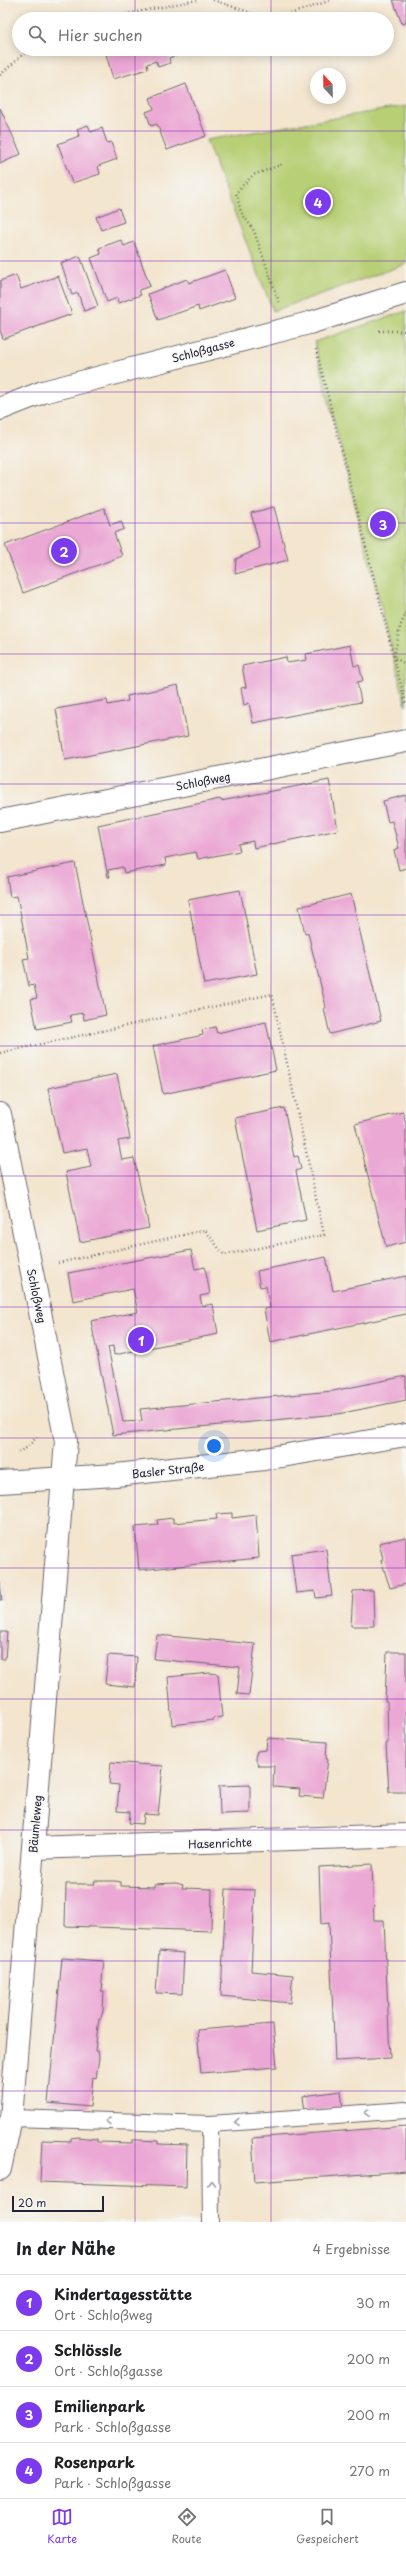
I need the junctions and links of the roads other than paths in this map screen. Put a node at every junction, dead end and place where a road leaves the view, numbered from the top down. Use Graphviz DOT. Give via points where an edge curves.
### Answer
graph roads {
  1 [pos="406,293"];
  2 [pos="0,409"];
  3 [pos="406,741"];
  4 [pos="0,821"];
  5 [pos="0,1114"];
  6 [pos="406,1435"];
  7 [pos="64,1478"];
  8 [pos="0,1482"];
  9 [pos="406,1835"];
  10 [pos="33,1848"];
  11 [pos="406,2110"];
  12 [pos="11,2118"];
  13 [pos="210,2124"];
  14 [pos="0,2169"];
  15 [pos="211,2222"];
  1 -- 2 [label="street, Schloßgasse" via="309,323 43,392"];
  3 -- 4 [label="street, Schloßweg"];
  5 -- 7 [label="street, Schloßweg" via="66,1441"];
  6 -- 7 [label="street, Basler Straße" via="264,1460"];
  7 -- 8 [label="street, Basler Straße"];
  7 -- 10 [label="street, Bäumleweg"];
  9 -- 10 [label="street, Hasenrichte"];
  10 -- 12 [label="street, Bäumleweg"];
  11 -- 13 [label="lane, one-way"];
  13 -- 12 [label="lane, one-way"];
  12 -- 14 [label="street, Bäumleweg"];
  15 -- 13 [label="lane, one-way"];
}
